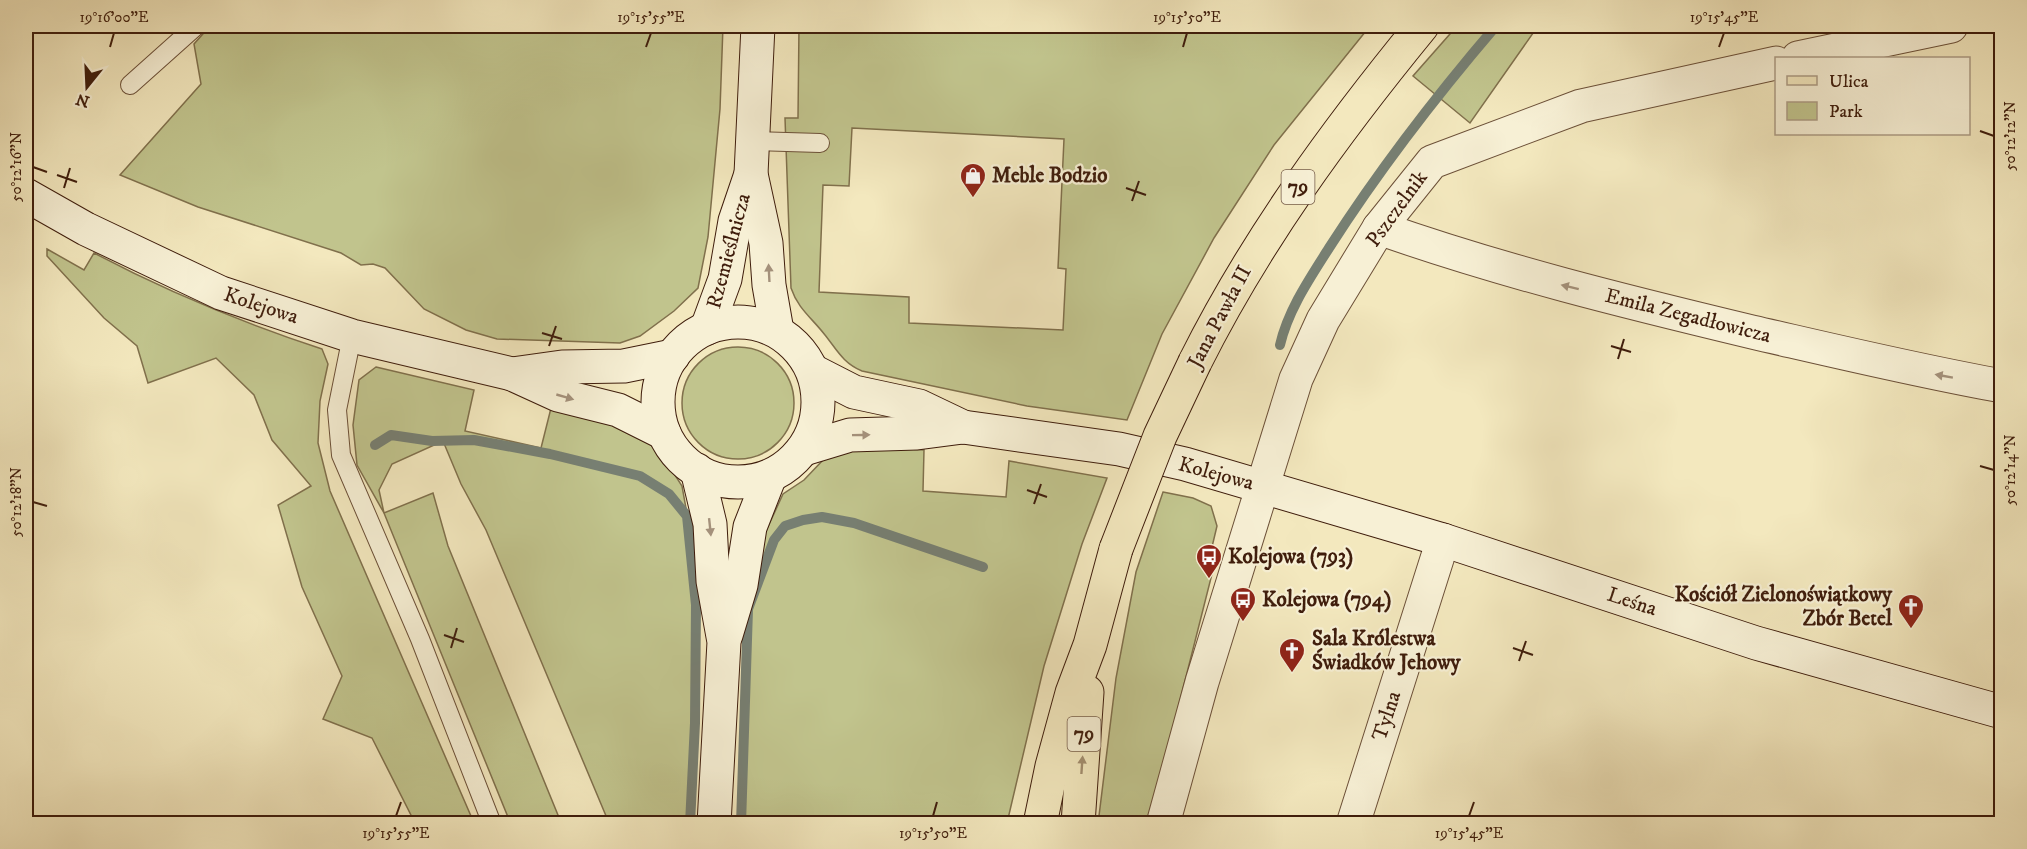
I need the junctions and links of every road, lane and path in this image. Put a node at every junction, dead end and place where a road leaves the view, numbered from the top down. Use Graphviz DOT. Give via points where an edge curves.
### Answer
graph roads {
  1 [pos="196,26"];
  2 [pos="758,26"];
  3 [pos="1422,26"];
  4 [pos="1951,26"];
  5 [pos="1803,57"];
  6 [pos="1775,63"];
  7 [pos="130,85"];
  8 [pos="752,141"];
  9 [pos="820,143"];
  10 [pos="751,174"];
  11 [pos="26,195"];
  12 [pos="1379,228"];
  13 [pos="706,328"];
  14 [pos="777,331"];
  15 [pos="351,336"];
  16 [pos="672,356"];
  17 [pos="813,371"];
  18 [pos="512,374"];
  19 [pos="2001,386"];
  20 [pos="963,427"];
  21 [pos="664,433"];
  22 [pos="804,449"];
  23 [pos="697,471"];
  24 [pos="770,476"];
  25 [pos="1264,487"];
  26 [pos="1443,540"];
  27 [pos="724,642"];
  28 [pos="1090,645"];
  29 [pos="2001,712"];
  30 [pos="492,824"];
  31 [pos="714,824"];
  32 [pos="1040,824"];
  33 [pos="1078,824"];
  34 [pos="1164,824"];
  35 [pos="1353,824"];
  1 -- 7 [label="lane"];
  2 -- 8 [label="street, Rzemieślnicza"];
  3 -- 28 [label="main road, Jana Pawła II / 79, bridge" via="1287,203 1195,362 1160,436 1116,549"];
  4 -- 5 [label="street"];
  6 -- 12 [label="street, Pszczelnik" via="1581,106 1432,162"];
  8 -- 9 [label="lane"];
  8 -- 10 [label="street, Rzemieślnicza"];
  10 -- 13 [label="street, Rzemieślnicza" via="735,221 725,279"];
  14 -- 10 [label="street, Rzemieślnicza, one-way" via="766,243"];
  11 -- 15 [label="street, Kolejowa" via="95,234 221,293"];
  19 -- 12 [label="street, Emila Zegadłowicza, one-way" via="1667,312 1533,277"];
  12 -- 25 [label="street, Pszczelnik" via="1323,320 1296,379"];
  13 -- 14 [label="street" via="724,322 752,322"];
  13 -- 16 [label="street" via="679,346"];
  14 -- 17 [label="street" via="798,348"];
  15 -- 18 [label="street, Kolejowa"];
  15 -- 30 [label="lane" via="337,410 341,455 420,639"];
  16 -- 18 [label="street, Kolejowa" via="624,366 562,367"];
  16 -- 21 [label="street" via="657,393"];
  17 -- 20 [label="street, Kolejowa" via="854,392 919,406"];
  17 -- 22 [label="street" via="819,398 817,416"];
  18 -- 21 [label="street, Kolejowa, one-way" via="558,395 618,410"];
  22 -- 20 [label="street, Kolejowa, one-way" via="850,435"];
  20 -- 25 [label="street, Kolejowa" via="1119,450"];
  21 -- 23 [label="street" via="685,464"];
  22 -- 24 [label="street" via="785,468"];
  23 -- 24 [label="street" via="734,483"];
  23 -- 27 [label="street, one-way" via="710,524 713,581"];
  24 -- 27 [label="street" via="750,527 741,585"];
  25 -- 26 [label="street, Leśna"];
  25 -- 34 [label="street, Kolejowa" via="1202,682"];
  26 -- 29 [label="street, Leśna" via="1755,643"];
  26 -- 35 [label="street, Tylna"];
  27 -- 31 [label="street"];
  28 -- 32 [label="main road, Jana Pawła II / 79" via="1072,693"];
  33 -- 28 [label="main road, Jana Pawła II / 79, one-way"];
}
